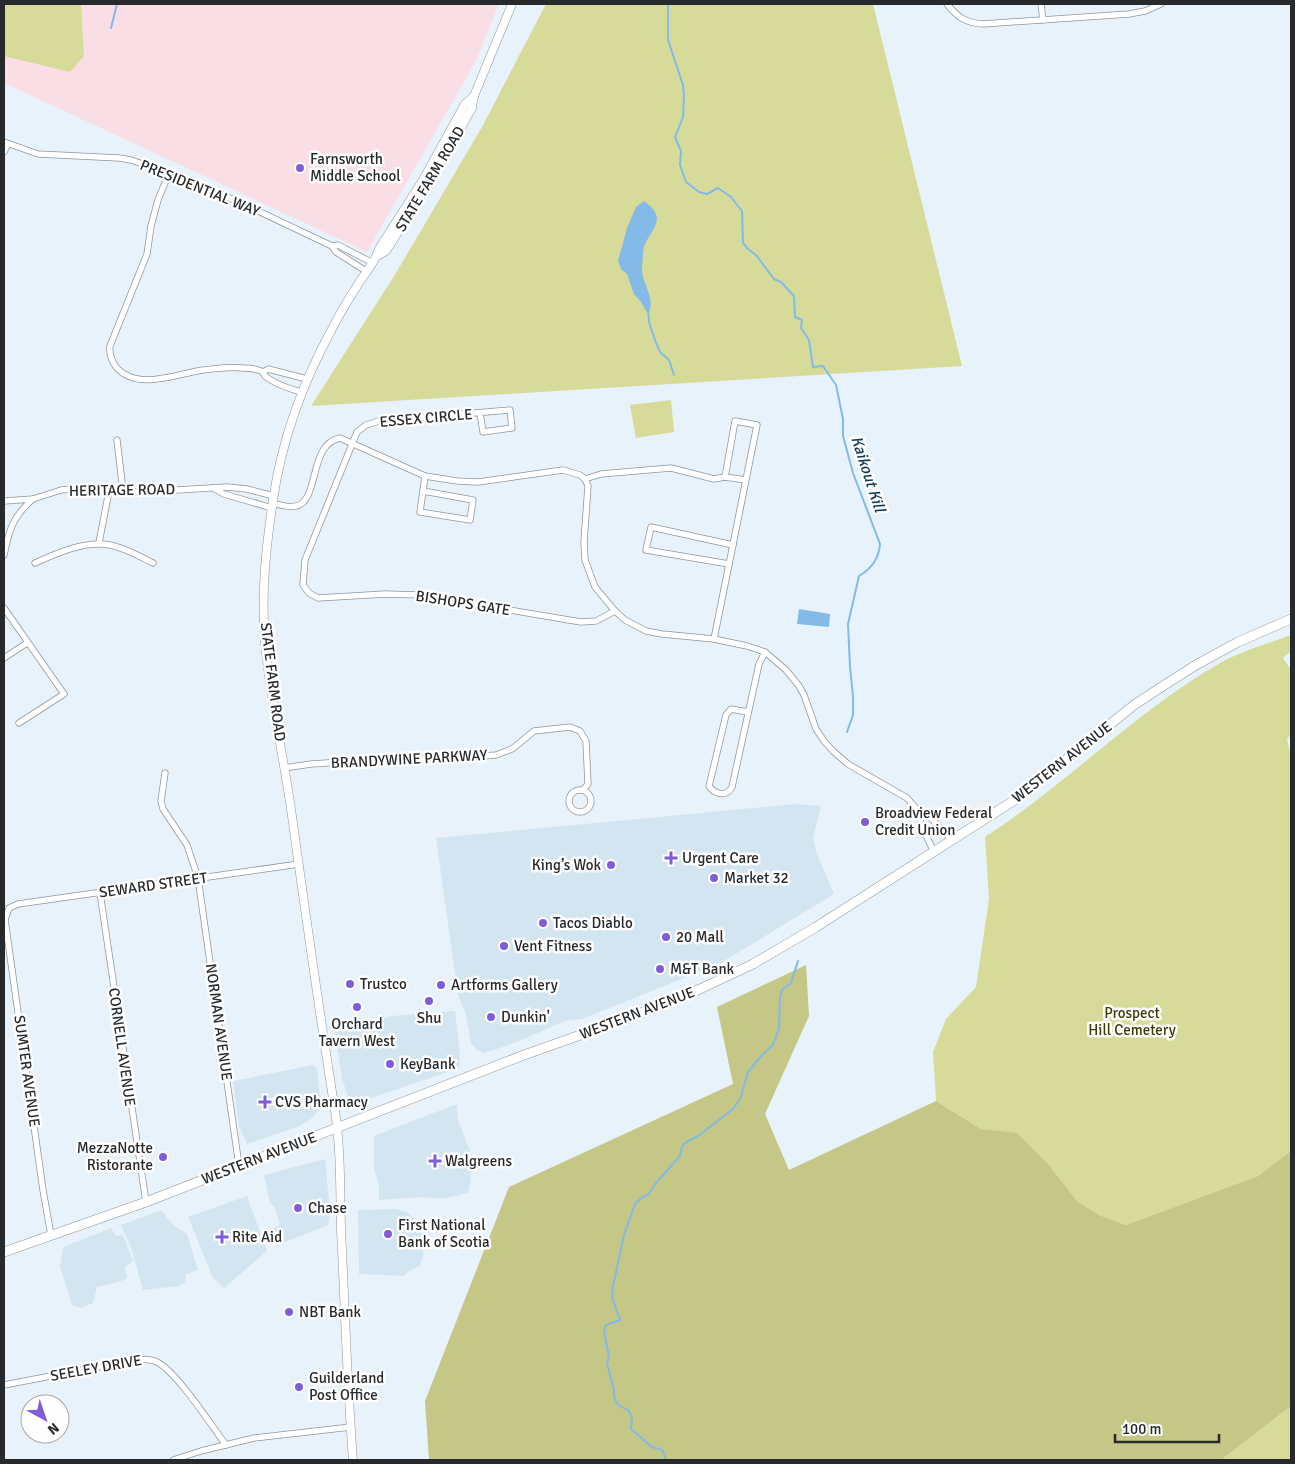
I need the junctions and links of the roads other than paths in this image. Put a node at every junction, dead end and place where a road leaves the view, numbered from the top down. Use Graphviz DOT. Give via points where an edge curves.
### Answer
graph roads {
  1 [pos="512,4"];
  2 [pos="947,4"];
  3 [pos="1041,4"];
  4 [pos="1161,4"];
  5 [pos="1043,20"];
  6 [pos="6,143"];
  7 [pos="4,152"];
  8 [pos="170,173"];
  9 [pos="332,246"];
  10 [pos="375,259"];
  11 [pos="366,271"];
  12 [pos="263,372"];
  13 [pos="307,379"];
  14 [pos="301,392"];
  15 [pos="480,413"];
  16 [pos="117,440"];
  17 [pos="353,443"];
  18 [pos="425,476"];
  19 [pos="725,477"];
  20 [pos="584,480"];
  21 [pos="746,480"];
  22 [pos="213,488"];
  23 [pos="108,491"];
  24 [pos="123,491"];
  25 [pos="423,491"];
  26 [pos="33,499"];
  27 [pos="4,501"];
  28 [pos="273,502"];
  29 [pos="4,527"];
  30 [pos="7,535"];
  31 [pos="99,543"];
  32 [pos="733,545"];
  33 [pos="4,555"];
  34 [pos="153,562"];
  35 [pos="35,563"];
  36 [pos="729,564"];
  37 [pos="308,593"];
  38 [pos="4,608"];
  39 [pos="615,611"];
  40 [pos="1291,619"];
  41 [pos="714,639"];
  42 [pos="27,642"];
  43 [pos="765,652"];
  44 [pos="4,658"];
  45 [pos="748,712"];
  46 [pos="19,723"];
  47 [pos="284,768"];
  48 [pos="165,773"];
  49 [pos="583,790"];
  50 [pos="921,814"];
  51 [pos="952,840"];
  52 [pos="934,852"];
  53 [pos="299,864"];
  54 [pos="198,878"];
  55 [pos="100,893"];
  56 [pos="9,908"];
  57 [pos="337,1127"];
  58 [pos="239,1166"];
  59 [pos="146,1202"];
  60 [pos="51,1235"];
  61 [pos="4,1252"];
  62 [pos="4,1385"];
  63 [pos="351,1428"];
  64 [pos="226,1444"];
  65 [pos="173,1460"];
  66 [pos="354,1460"];
  1 -- 10 [label="main road, STATE FARM ROAD" via="472,108 386,251"];
  2 -- 5 [label="street" via="958,17 973,24"];
  3 -- 5 [label="street"];
  4 -- 5 [label="street" via="1129,14"];
  6 -- 7 [label="street"];
  6 -- 8 [label="street, PRESIDENTIAL WAY" via="38,154 131,160"];
  8 -- 9 [label="street, PRESIDENTIAL WAY"];
  8 -- 12 [label="street" via="158,200 147,254 110,346 111,359 119,370 139,379 240,367"];
  9 -- 10 [label="street, PRESIDENTIAL WAY" via="338,245"];
  9 -- 11 [label="street, PRESIDENTIAL WAY"];
  10 -- 11 [label="main road, STATE FARM ROAD"];
  11 -- 13 [label="main road, STATE FARM ROAD" via="331,329"];
  12 -- 13 [label="street" via="278,370"];
  12 -- 14 [label="street" via="266,377"];
  13 -- 14 [label="main road, STATE FARM ROAD"];
  14 -- 28 [label="main road, STATE FARM ROAD" via="288,430"];
  15 -- 15 [label="street, ESSEX CIRCLE" via="510,410 512,428 483,432"];
  15 -- 17 [label="street, ESSEX CIRCLE" via="372,422 360,428"];
  16 -- 24 [label="street"];
  17 -- 18 [label="street"];
  17 -- 28 [label="street" via="340,438 326,445 316,465 308,496 301,504 291,506"];
  17 -- 37 [label="street, ESSEX CIRCLE" via="306,560 303,585"];
  18 -- 20 [label="street" via="478,482 563,470"];
  18 -- 25 [label="street"];
  19 -- 20 [label="street" via="714,479 671,468 602,474"];
  19 -- 21 [label="street"];
  19 -- 21 [label="street" via="735,421 757,425"];
  20 -- 39 [label="street" via="588,486 585,560 595,587"];
  21 -- 32 [label="street"];
  22 -- 24 [label="street, HERITAGE ROAD"];
  22 -- 28 [label="street, HERITAGE ROAD" via="224,494"];
  22 -- 28 [label="street, HERITAGE ROAD" via="247,489"];
  23 -- 24 [label="street, HERITAGE ROAD"];
  23 -- 26 [label="street, HERITAGE ROAD" via="86,488 61,490"];
  23 -- 31 [label="street"];
  25 -- 25 [label="street" via="420,512 470,520 473,500"];
  26 -- 27 [label="street, HERITAGE ROAD"];
  26 -- 30 [label="street, HERITAGE ROAD" via="16,516"];
  28 -- 47 [label="main road, STATE FARM ROAD" via="264,569 265,641"];
  29 -- 30 [label="street"];
  30 -- 33 [label="street, HERITAGE ROAD"];
  31 -- 34 [label="street" via="120,547"];
  31 -- 35 [label="street"];
  32 -- 36 [label="street"];
  32 -- 36 [label="street" via="651,527 646,550"];
  36 -- 41 [label="street"];
  37 -- 39 [label="street, BISHOPS GATE" via="318,598 420,595 581,622 596,621"];
  38 -- 42 [label="street"];
  39 -- 41 [label="street" via="646,631"];
  40 -- 51 [label="main road, WESTERN AVENUE" via="1238,642 1166,684 1134,705 1021,796"];
  41 -- 43 [label="street"];
  42 -- 44 [label="street"];
  42 -- 46 [label="street" via="64,694"];
  43 -- 45 [label="street" via="759,664"];
  43 -- 50 [label="street" via="800,686 816,729 833,751 848,764 907,798"];
  45 -- 45 [label="street" via="731,709 726,714 709,786 716,792 723,794 732,787"];
  47 -- 49 [label="street, BRANDYWINE PARKWAY" via="496,755 512,749 534,731 570,727 580,731 586,741 588,784"];
  47 -- 53 [label="main road, STATE FARM ROAD"];
  48 -- 54 [label="street, NORMAN AVENUE" via="163,809 187,845"];
  50 -- 51 [label="street" via="929,816"];
  50 -- 52 [label="street" via="920,823"];
  51 -- 52 [label="main road, WESTERN AVENUE"];
  52 -- 57 [label="main road, WESTERN AVENUE" via="792,942 715,982 634,1016"];
  53 -- 54 [label="street, SEWARD STREET"];
  53 -- 57 [label="main road, STATE FARM ROAD"];
  54 -- 55 [label="street, SEWARD STREET"];
  54 -- 58 [label="street, NORMAN AVENUE"];
  55 -- 56 [label="street, SEWARD STREET"];
  55 -- 59 [label="street, CORNELL AVENUE"];
  56 -- 60 [label="street, SUMTER AVENUE" via="5,920"];
  57 -- 58 [label="main road, WESTERN AVENUE"];
  57 -- 63 [label="main road, STATE FARM ROAD"];
  58 -- 59 [label="main road, WESTERN AVENUE"];
  59 -- 60 [label="main road, WESTERN AVENUE"];
  60 -- 61 [label="main road, WESTERN AVENUE"];
  62 -- 64 [label="street, SEELEY DRIVE" via="150,1359 162,1365 180,1384"];
  63 -- 64 [label="street"];
  63 -- 66 [label="main road, STATE FARM ROAD"];
  64 -- 65 [label="street"];
}
